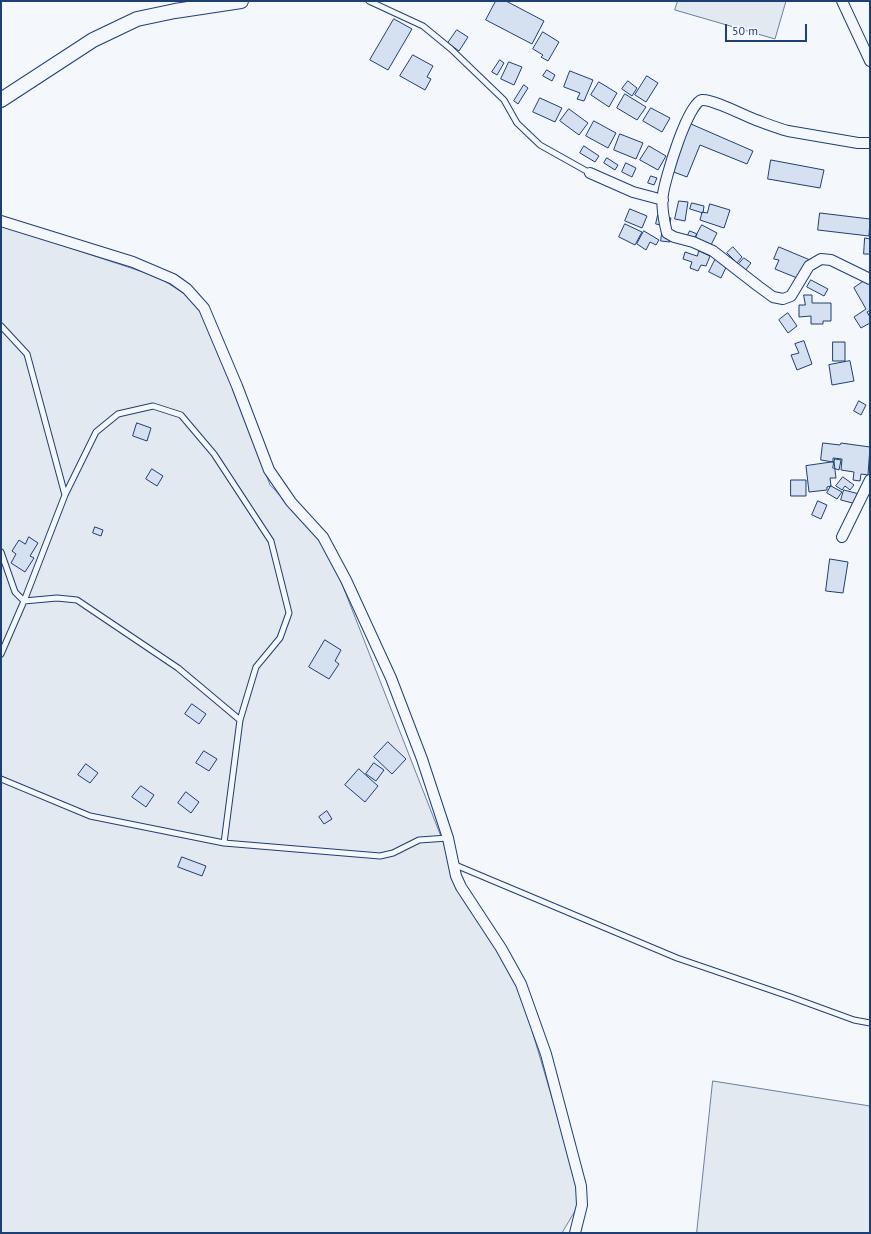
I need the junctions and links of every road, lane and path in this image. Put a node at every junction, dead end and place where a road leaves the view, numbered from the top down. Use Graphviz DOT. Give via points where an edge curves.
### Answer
graph roads {
  1 [pos="241,1"];
  2 [pos="369,1"];
  3 [pos="842,1"];
  4 [pos="870,61"];
  5 [pos="1,100"];
  6 [pos="870,143"];
  7 [pos="590,173"];
  8 [pos="663,200"];
  9 [pos="1,221"];
  10 [pos="870,279"];
  11 [pos="1,326"];
  12 [pos="870,480"];
  13 [pos="66,495"];
  14 [pos="842,538"];
  15 [pos="1,552"];
  16 [pos="24,601"];
  17 [pos="3,646"];
  18 [pos="1,654"];
  19 [pos="240,720"];
  20 [pos="1,779"];
  21 [pos="448,838"];
  22 [pos="224,844"];
  23 [pos="453,864"];
  24 [pos="870,1023"];
  25 [pos="575,1233"];
  1 -- 5 [label="main road" via="137,19 93,40"];
  2 -- 7 [label="lane" via="423,26 504,100 517,122 540,145"];
  3 -- 4 [label="street"];
  6 -- 8 [label="street" via="788,131 701,100 694,108 676,144"];
  7 -- 8 [label="street" via="633,192"];
  8 -- 10 [label="street" via="667,233 713,251 773,296 783,299 791,296 809,266 821,259 831,260"];
  9 -- 21 [label="street" via="133,262 166,276 187,289 204,308 237,386 268,470 291,502 323,537 384,664 422,759"];
  11 -- 13 [label="lane" via="27,354"];
  12 -- 14 [label="street"];
  13 -- 16 [label="lane"];
  13 -- 19 [label="lane" via="96,432 118,414 153,406 182,415 214,454 271,541 289,613 280,638 256,667"];
  15 -- 16 [label="lane" via="15,592"];
  16 -- 17 [label="lane"];
  16 -- 19 [label="lane" via="57,598 77,600 178,668"];
  17 -- 18 [label="lane"];
  19 -- 22 [label="lane"];
  20 -- 22 [label="lane" via="90,816"];
  21 -- 22 [label="lane" via="420,840 393,853 380,856"];
  21 -- 23 [label="street"];
  23 -- 24 [label="lane" via="677,958 854,1020"];
  23 -- 25 [label="street" via="461,887 521,984 546,1054 581,1186 582,1205"];
}
